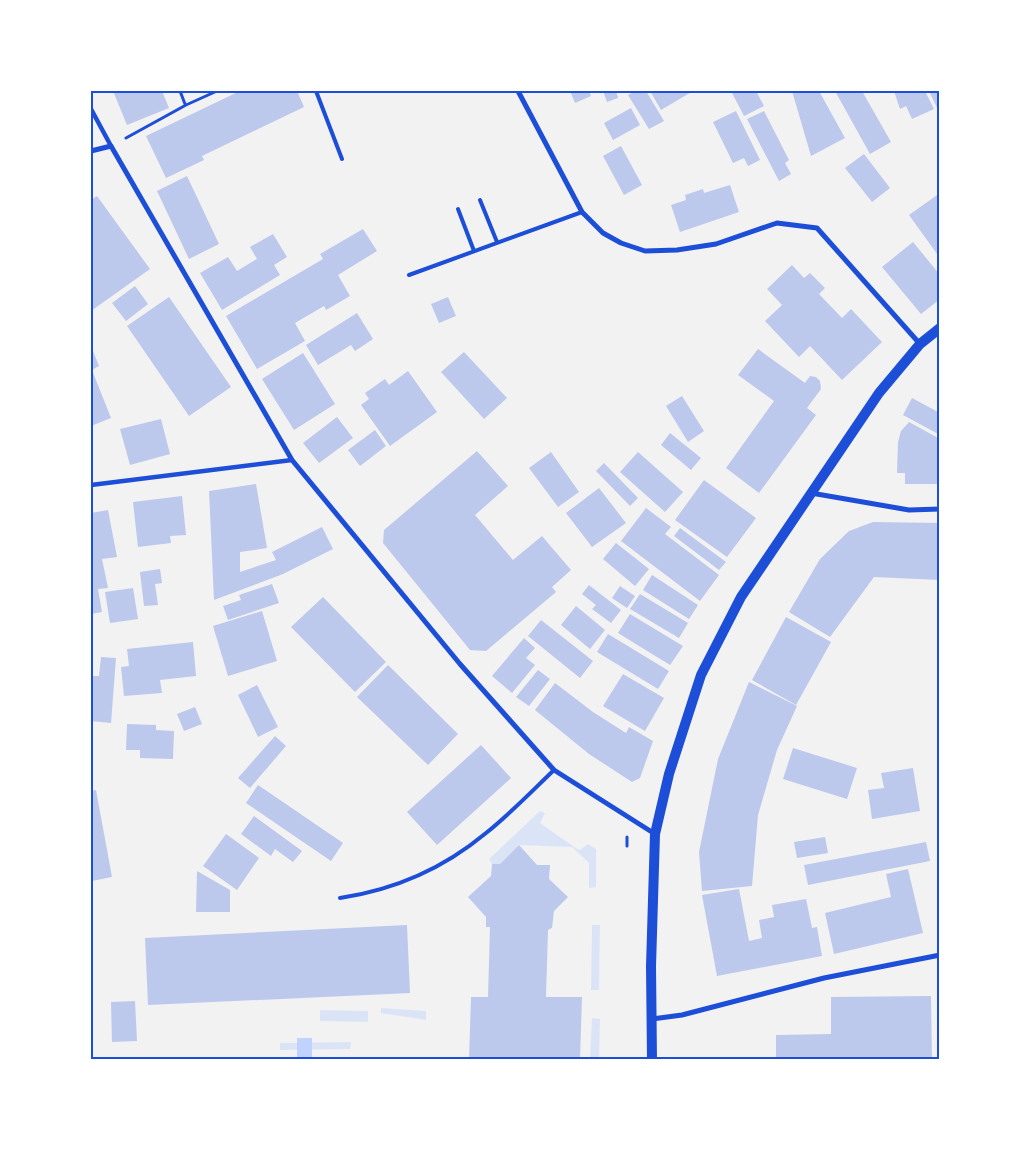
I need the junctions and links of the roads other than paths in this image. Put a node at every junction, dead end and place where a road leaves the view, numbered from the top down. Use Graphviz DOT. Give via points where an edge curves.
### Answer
graph roads {
  1 [pos="316,91"];
  2 [pos="518,91"];
  3 [pos="91,109"];
  4 [pos="111,146"];
  5 [pos="91,151"];
  6 [pos="342,159"];
  7 [pos="480,200"];
  8 [pos="458,209"];
  9 [pos="582,212"];
  10 [pos="497,242"];
  11 [pos="474,251"];
  12 [pos="409,275"];
  13 [pos="940,328"];
  14 [pos="920,344"];
  15 [pos="292,460"];
  16 [pos="91,486"];
  17 [pos="811,493"];
  18 [pos="940,509"];
  19 [pos="554,770"];
  20 [pos="655,834"];
  21 [pos="340,898"];
  22 [pos="940,955"];
  23 [pos="652,1019"];
  24 [pos="652,1060"];
  1 -- 6 [label="lane"];
  2 -- 9 [label="street"];
  3 -- 4 [label="street"];
  4 -- 5 [label="street"];
  4 -- 15 [label="street"];
  7 -- 10 [label="lane"];
  8 -- 11 [label="lane"];
  9 -- 10 [label="lane"];
  9 -- 14 [label="street" via="602,233 645,251 716,244 777,223 817,228"];
  10 -- 11 [label="lane"];
  11 -- 12 [label="lane"];
  13 -- 14 [label="main road"];
  14 -- 17 [label="main road" via="879,393"];
  15 -- 16 [label="street"];
  15 -- 19 [label="street" via="460,664"];
  17 -- 18 [label="street" via="909,510"];
  17 -- 20 [label="main road" via="741,596 701,675 669,774"];
  19 -- 20 [label="street"];
  19 -- 21 [label="lane" via="486,833 435,868 371,894"];
  20 -- 23 [label="main road"];
  22 -- 23 [label="street" via="824,978 682,1015"];
  23 -- 24 [label="main road"];
}
